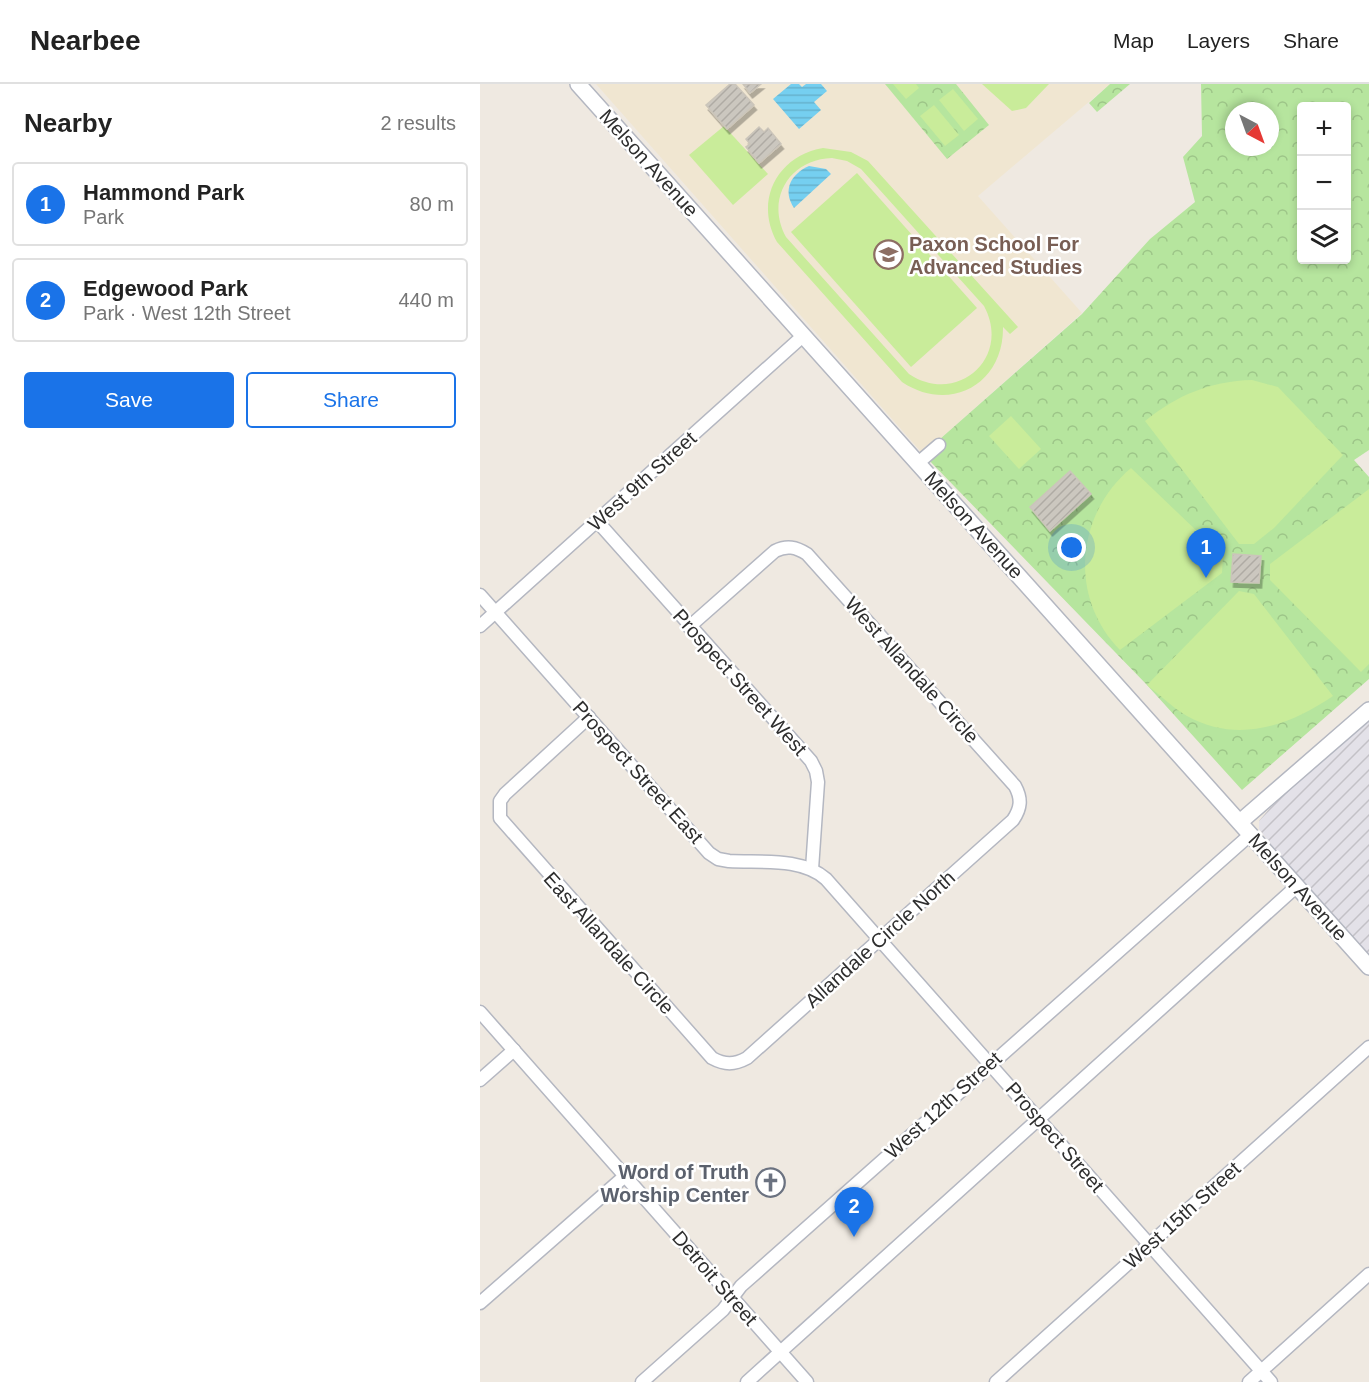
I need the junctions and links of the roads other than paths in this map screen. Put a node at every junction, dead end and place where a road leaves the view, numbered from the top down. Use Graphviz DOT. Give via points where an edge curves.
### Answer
graph roads {
  1 [pos="578,84"];
  2 [pos="804,335"];
  3 [pos="939,445"];
  4 [pos="918,463"];
  5 [pos="597,521"];
  6 [pos="480,595"];
  7 [pos="495,613"];
  8 [pos="480,626"];
  9 [pos="689,627"];
  10 [pos="1369,710"];
  11 [pos="589,717"];
  12 [pos="1021,803"];
  13 [pos="1246,828"];
  14 [pos="812,869"];
  15 [pos="1297,886"];
  16 [pos="879,940"];
  17 [pos="1369,967"];
  18 [pos="480,1012"];
  19 [pos="1369,1047"];
  20 [pos="514,1050"];
  21 [pos="990,1063"];
  22 [pos="730,1064"];
  23 [pos="480,1080"];
  24 [pos="1039,1118"];
  25 [pos="625,1176"];
  26 [pos="1149,1245"];
  27 [pos="1369,1274"];
  28 [pos="732,1296"];
  29 [pos="480,1303"];
  30 [pos="780,1352"];
  31 [pos="1261,1371"];
  32 [pos="642,1382"];
  33 [pos="747,1382"];
  34 [pos="807,1382"];
  35 [pos="996,1382"];
  36 [pos="1249,1382"];
  37 [pos="1271,1382"];
  1 -- 2 [label="street, Melson Avenue"];
  2 -- 4 [label="street, Melson Avenue"];
  2 -- 5 [label="street, West 9th Street"];
  3 -- 4 [label="street"];
  4 -- 13 [label="street, Melson Avenue"];
  5 -- 7 [label="street, West 9th Street"];
  5 -- 9 [label="street, Prospect Street West"];
  6 -- 7 [label="street"];
  7 -- 8 [label="street, West 9th Street"];
  7 -- 11 [label="street, Prospect Street East"];
  9 -- 12 [label="street, West Allandale Circle" via="775,551 792,547 807,554 1015,786"];
  9 -- 14 [label="street, Prospect Street West" via="811,761 816,771"];
  10 -- 13 [label="street, West 12th Street"];
  11 -- 14 [label="street, Prospect Street East" via="718,859"];
  11 -- 22 [label="street, East Allandale Circle" via="505,794 500,801 500,818 712,1058"];
  12 -- 16 [label="street, Allandale Circle North" via="1013,820"];
  13 -- 15 [label="street, Melson Avenue"];
  13 -- 21 [label="street, West 12th Street"];
  14 -- 16 [label="street, Prospect Street" via="826,879"];
  15 -- 17 [label="street, Melson Avenue"];
  15 -- 24 [label="street"];
  16 -- 21 [label="street, Prospect Street"];
  16 -- 22 [label="street, Allandale Circle North" via="747,1058"];
  18 -- 20 [label="street, Detroit Street"];
  19 -- 26 [label="street, West 15th Street"];
  20 -- 23 [label="street"];
  20 -- 25 [label="street, Detroit Street"];
  21 -- 24 [label="street, Prospect Street"];
  21 -- 28 [label="street, West 12th Street"];
  24 -- 26 [label="street, Prospect Street"];
  24 -- 30 [label="street"];
  25 -- 28 [label="street, Detroit Street"];
  25 -- 29 [label="street"];
  26 -- 31 [label="street, Prospect Street"];
  26 -- 35 [label="street, West 15th Street"];
  27 -- 31 [label="street"];
  28 -- 30 [label="street, Detroit Street"];
  28 -- 32 [label="street, West 12th Street" via="723,1310"];
  30 -- 33 [label="street"];
  30 -- 34 [label="street, Detroit Street"];
  31 -- 36 [label="street"];
  31 -- 37 [label="street, Prospect Street"];
}
